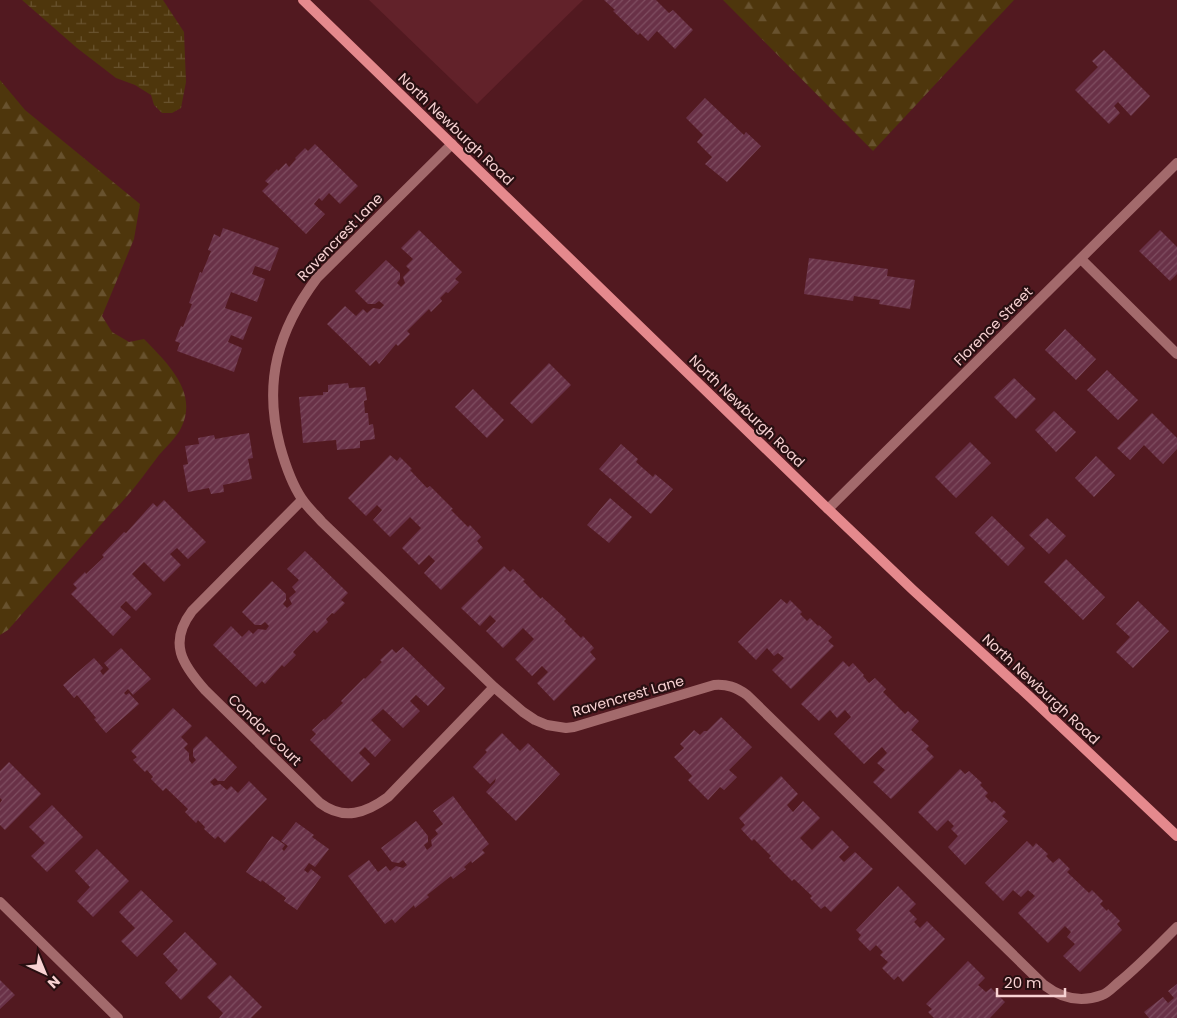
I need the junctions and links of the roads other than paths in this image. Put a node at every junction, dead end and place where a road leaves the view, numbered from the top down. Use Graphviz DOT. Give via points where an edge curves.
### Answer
graph roads {
  1 [pos="303,0"];
  2 [pos="452,144"];
  3 [pos="1177,163"];
  4 [pos="1081,259"];
  5 [pos="1177,354"];
  6 [pos="302,500"];
  7 [pos="828,509"];
  8 [pos="494,688"];
  9 [pos="1177,836"];
  10 [pos="0,902"];
  11 [pos="1177,927"];
  12 [pos="118,1018"];
  1 -- 2 [label="main road, North Newburgh Road"];
  2 -- 6 [label="street, Ravencrest Lane" via="317,278 302,298 287,328 274,370 272,399 282,457"];
  2 -- 7 [label="main road, North Newburgh Road"];
  3 -- 4 [label="street, Florence Street"];
  4 -- 5 [label="street"];
  4 -- 7 [label="street, Florence Street"];
  6 -- 8 [label="street, Ravencrest Lane"];
  6 -- 8 [label="street, Condor Court" via="184,621 180,637 181,656 194,677 218,704 320,803 335,812 347,814 372,808 388,797"];
  7 -- 9 [label="main road, North Newburgh Road"];
  8 -- 11 [label="street, Ravencrest Lane" via="534,720 566,728 714,685 737,688 1044,985 1067,998 1087,999 1104,994 1132,972"];
  10 -- 12 [label="street"];
}
